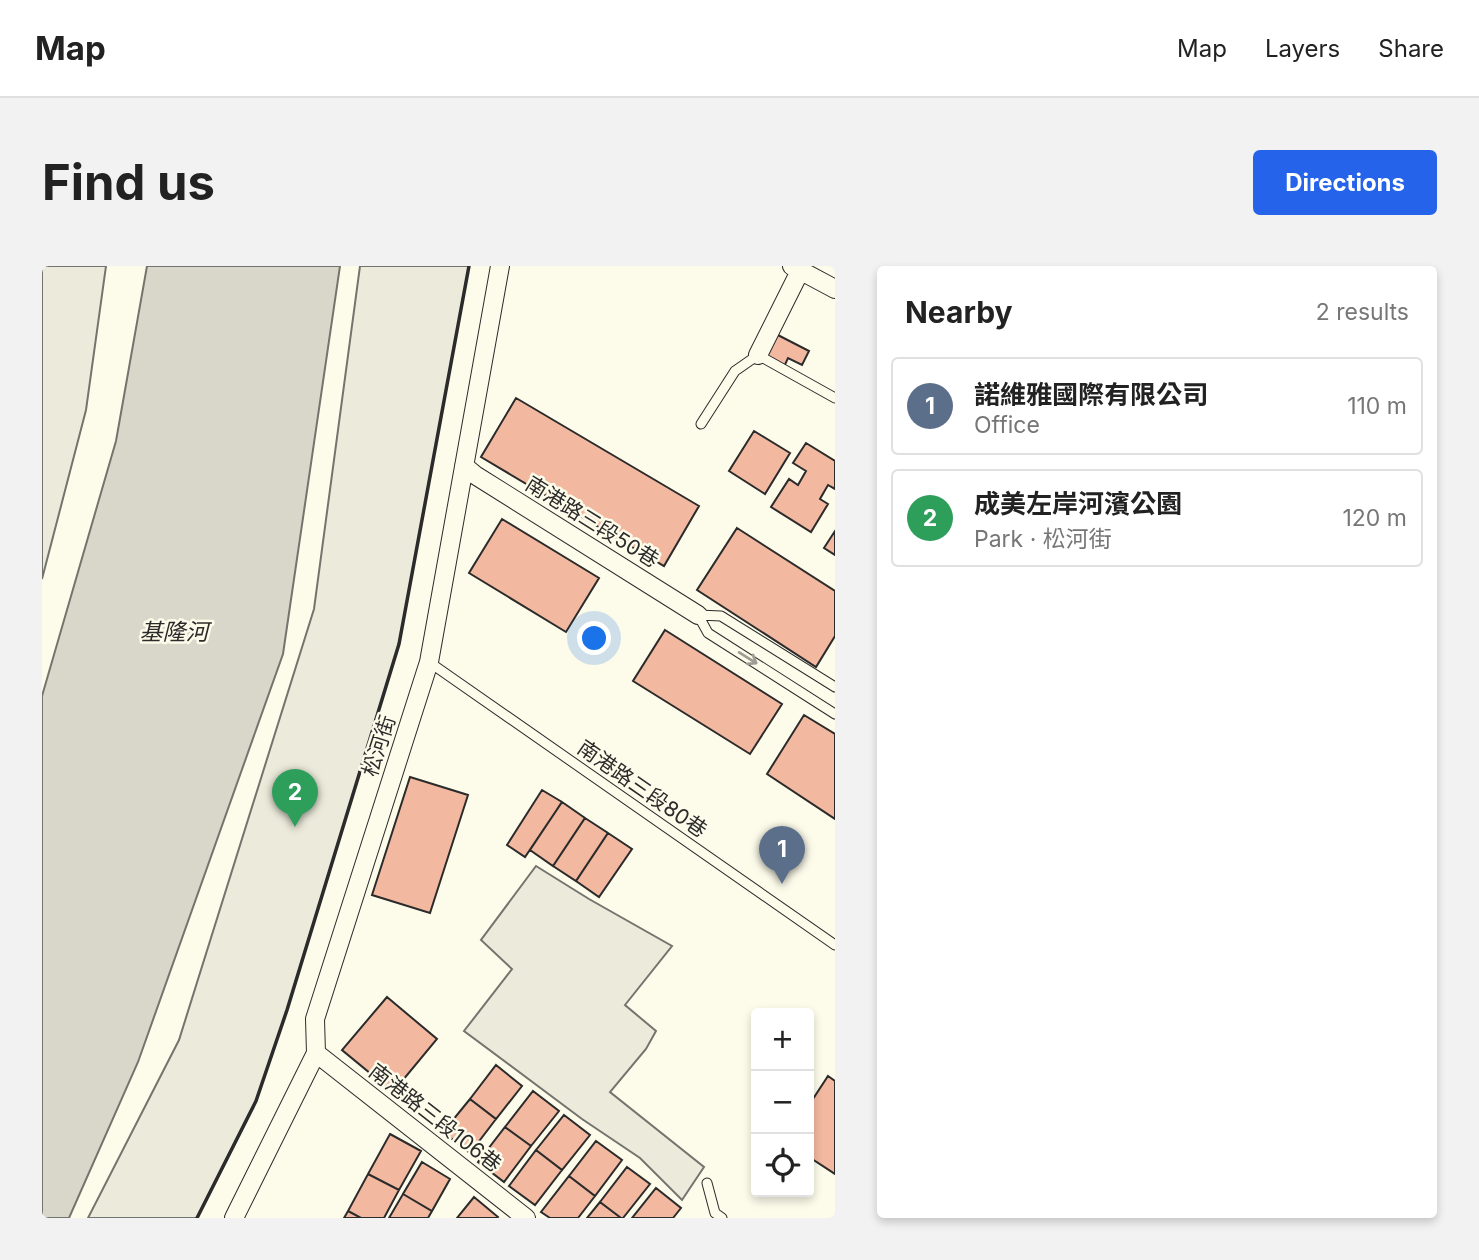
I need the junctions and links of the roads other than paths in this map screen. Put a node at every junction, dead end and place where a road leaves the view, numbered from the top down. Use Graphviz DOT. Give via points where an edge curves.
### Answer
graph roads {
  1 [pos="500,266"];
  2 [pos="796,268"];
  3 [pos="835,289"];
  4 [pos="758,355"];
  5 [pos="835,398"];
  6 [pos="701,424"];
  7 [pos="464,466"];
  8 [pos="698,615"];
  9 [pos="429,662"];
  10 [pos="835,687"];
  11 [pos="835,714"];
  12 [pos="835,945"];
  13 [pos="316,1053"];
  14 [pos="707,1183"];
  15 [pos="234,1218"];
  16 [pos="526,1218"];
  17 [pos="722,1218"];
  1 -- 7 [label="street, 松河街"];
  2 -- 3 [label="street"];
  2 -- 4 [label="street"];
  4 -- 5 [label="lane"];
  4 -- 6 [label="lane" via="736,371"];
  7 -- 8 [label="street, 南港路三段50巷"];
  7 -- 9 [label="street, 松河街"];
  8 -- 10 [label="lane, 南港路三段50巷" via="721,616"];
  8 -- 11 [label="lane, 南港路三段50巷, one-way" via="708,633"];
  9 -- 12 [label="lane, 南港路三段80巷"];
  9 -- 13 [label="street, 松河街" via="314,1019"];
  13 -- 15 [label="street, 松河街"];
  13 -- 16 [label="street, 南港路三段106巷"];
  14 -- 17 [label="lane" via="715,1213"];
}
